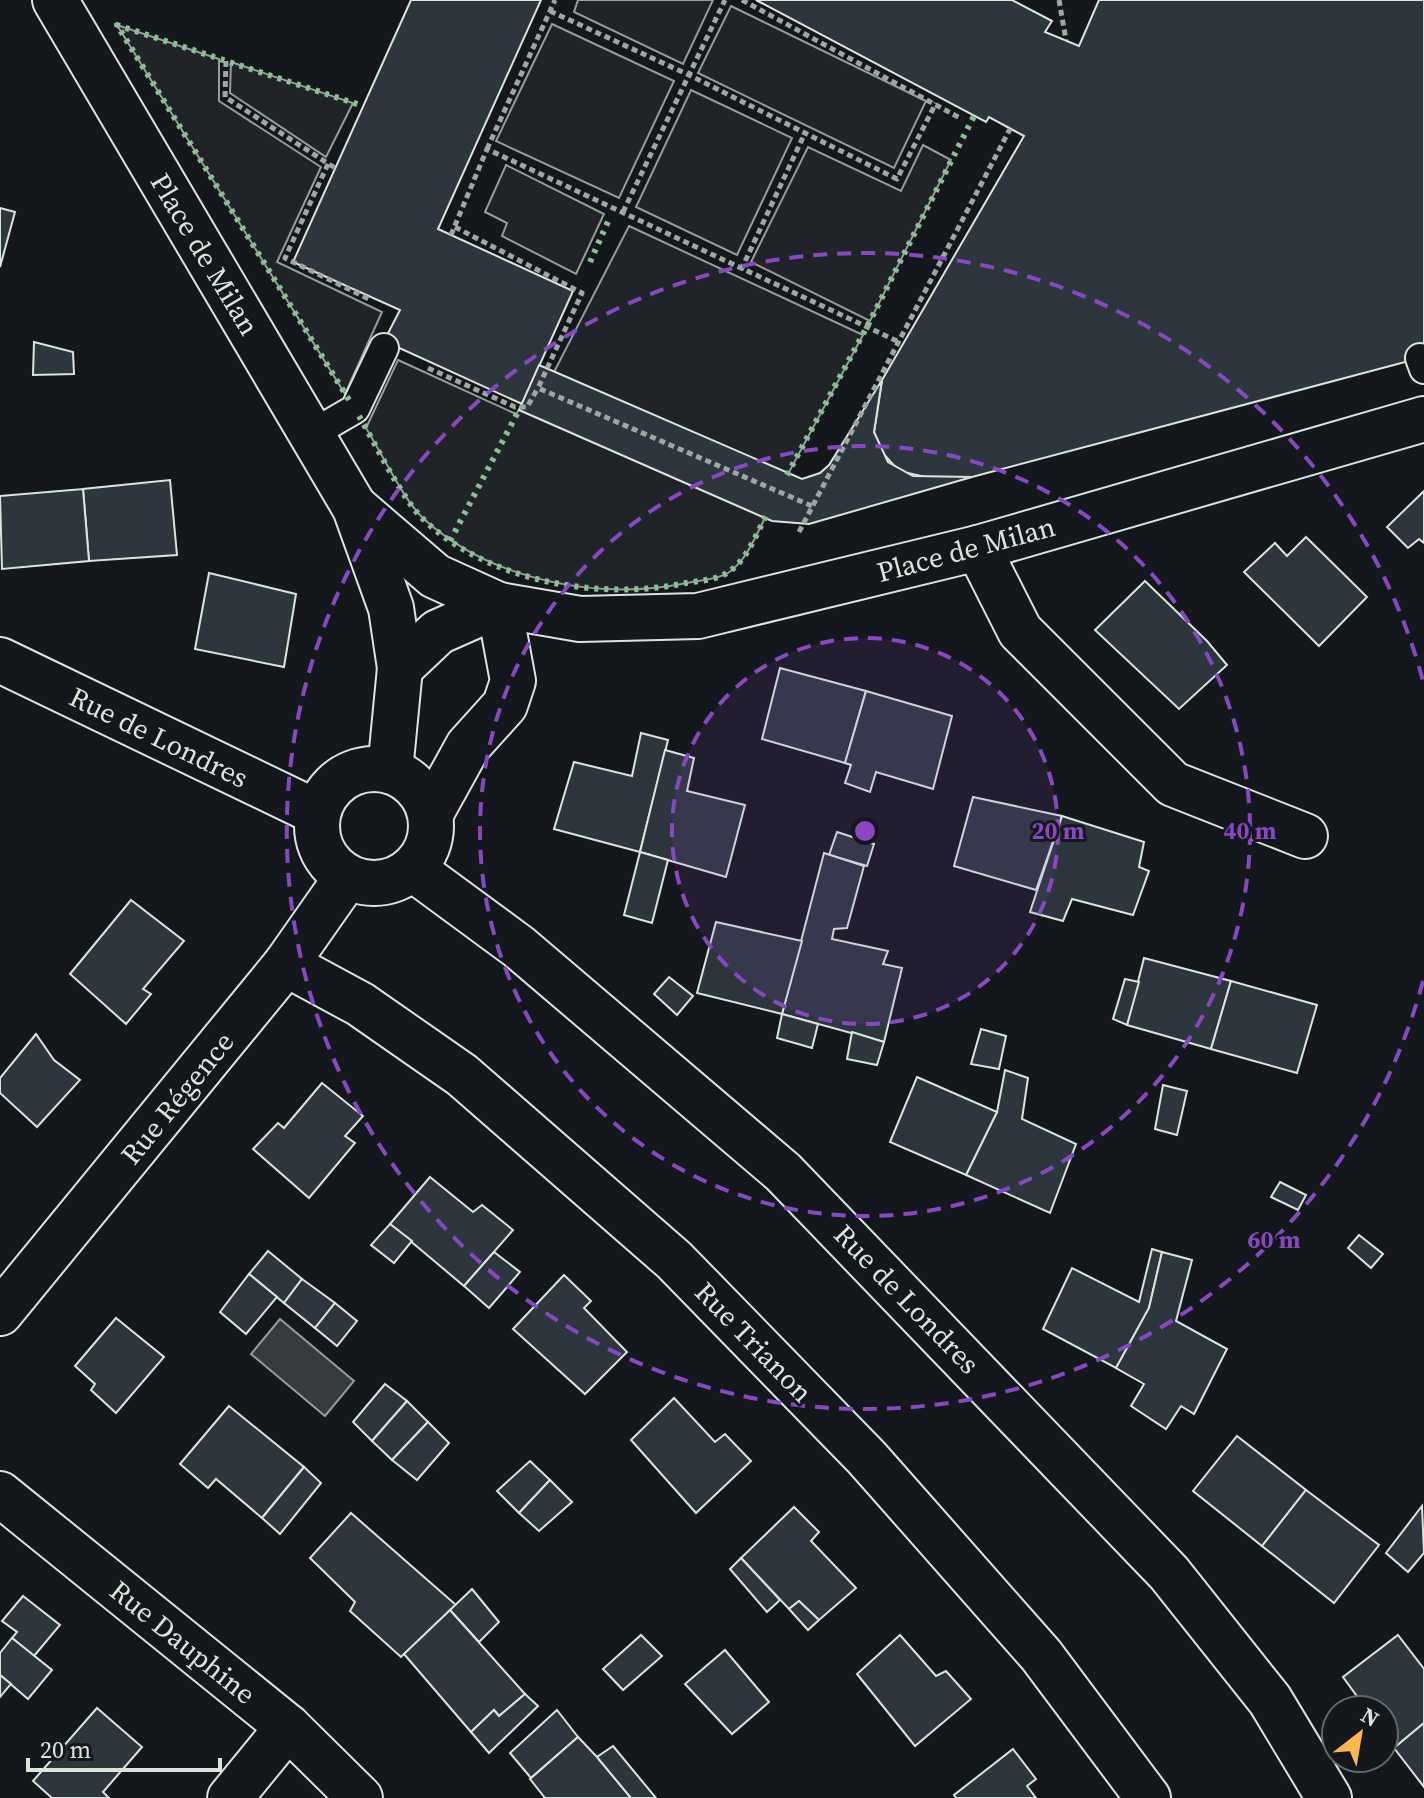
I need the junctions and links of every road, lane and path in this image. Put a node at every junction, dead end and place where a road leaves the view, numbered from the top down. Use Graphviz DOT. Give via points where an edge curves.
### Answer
graph roads {
  1 [pos="55,0"];
  2 [pos="555,0"];
  3 [pos="725,0"];
  4 [pos="742,0"];
  5 [pos="1059,0"];
  6 [pos="550,11"];
  7 [pos="1066,40"];
  8 [pos="226,61"];
  9 [pos="689,75"];
  10 [pos="936,103"];
  11 [pos="960,118"];
  12 [pos="1010,129"];
  13 [pos="805,133"];
  14 [pos="487,149"];
  15 [pos="335,168"];
  16 [pos="623,212"];
  17 [pos="455,227"];
  18 [pos="451,235"];
  19 [pos="741,270"];
  20 [pos="897,341"];
  21 [pos="384,348"];
  22 [pos="1424,419"];
  23 [pos="312,434"];
  24 [pos="812,506"];
  25 [pos="355,508"];
  26 [pos="978,548"];
  27 [pos="765,600"];
  28 [pos="499,605"];
  29 [pos="0,660"];
  30 [pos="400,668"];
  31 [pos="390,771"];
  32 [pos="318,813"];
  33 [pos="431,813"];
  34 [pos="1305,836"];
  35 [pos="413,869"];
  36 [pos="347,877"];
  37 [pos="286,964"];
  38 [pos="0,1313"];
  39 [pos="0,1494"];
  40 [pos="288,1727"];
  41 [pos="230,1798"];
  42 [pos="360,1798"];
  43 [pos="1148,1798"];
  44 [pos="1329,1798"];
  1 -- 23 [label="street, Place de Milan"];
  2 -- 6 [label="path"];
  3 -- 9 [label="path"];
  4 -- 10 [label="path"];
  5 -- 7 [label="path"];
  6 -- 9 [label="path"];
  6 -- 14 [label="path"];
  8 -- 15 [label="path" via="225,97"];
  9 -- 13 [label="path"];
  9 -- 16 [label="path"];
  10 -- 11 [label="path"];
  10 -- 13 [label="path" via="897,179"];
  12 -- 20 [label="path"];
  13 -- 19 [label="path"];
  14 -- 16 [label="path"];
  14 -- 17 [label="path"];
  16 -- 19 [label="path"];
  17 -- 18 [label="path"];
  17 -- 24 [label="path" via="582,293 538,388"];
  19 -- 20 [label="path"];
  20 -- 24 [label="path"];
  21 -- 23 [label="lane" via="355,409"];
  22 -- 26 [label="street, Place de Milan"];
  23 -- 25 [label="street, Place de Milan"];
  24 -- 27 [label="path"];
  25 -- 28 [label="street, Place de Milan" via="435,576"];
  25 -- 30 [label="street, Place de Milan" via="391,608"];
  26 -- 27 [label="street, Place de Milan"];
  26 -- 34 [label="street" via="1020,631 1173,784"];
  27 -- 28 [label="street, Place de Milan" via="698,616 595,619"];
  28 -- 30 [label="street" via="438,632"];
  28 -- 33 [label="street" via="513,681 505,705 468,746"];
  29 -- 32 [label="street, Rue de Londres"];
  30 -- 31 [label="street, Place de Milan"];
  31 -- 32 [label="street" via="366,769 345,776 328,792"];
  31 -- 33 [label="street" via="423,794"];
  32 -- 36 [label="street" via="317,838 328,861"];
  33 -- 35 [label="street" via="432,833"];
  35 -- 36 [label="street" via="393,881 369,884"];
  35 -- 44 [label="street, Rue de Londres" via="519,947 783,1172 1169,1573 1270,1700"];
  36 -- 37 [label="street, Rue Régence"];
  37 -- 38 [label="street, Rue Régence"];
  37 -- 43 [label="street, Rue Trianon" via="360,1004 462,1075 674,1260 867,1458 1041,1655"];
  39 -- 40 [label="street, Rue Dauphine"];
  40 -- 41 [label="street"];
  40 -- 42 [label="street, Rue Dauphine"];
}
